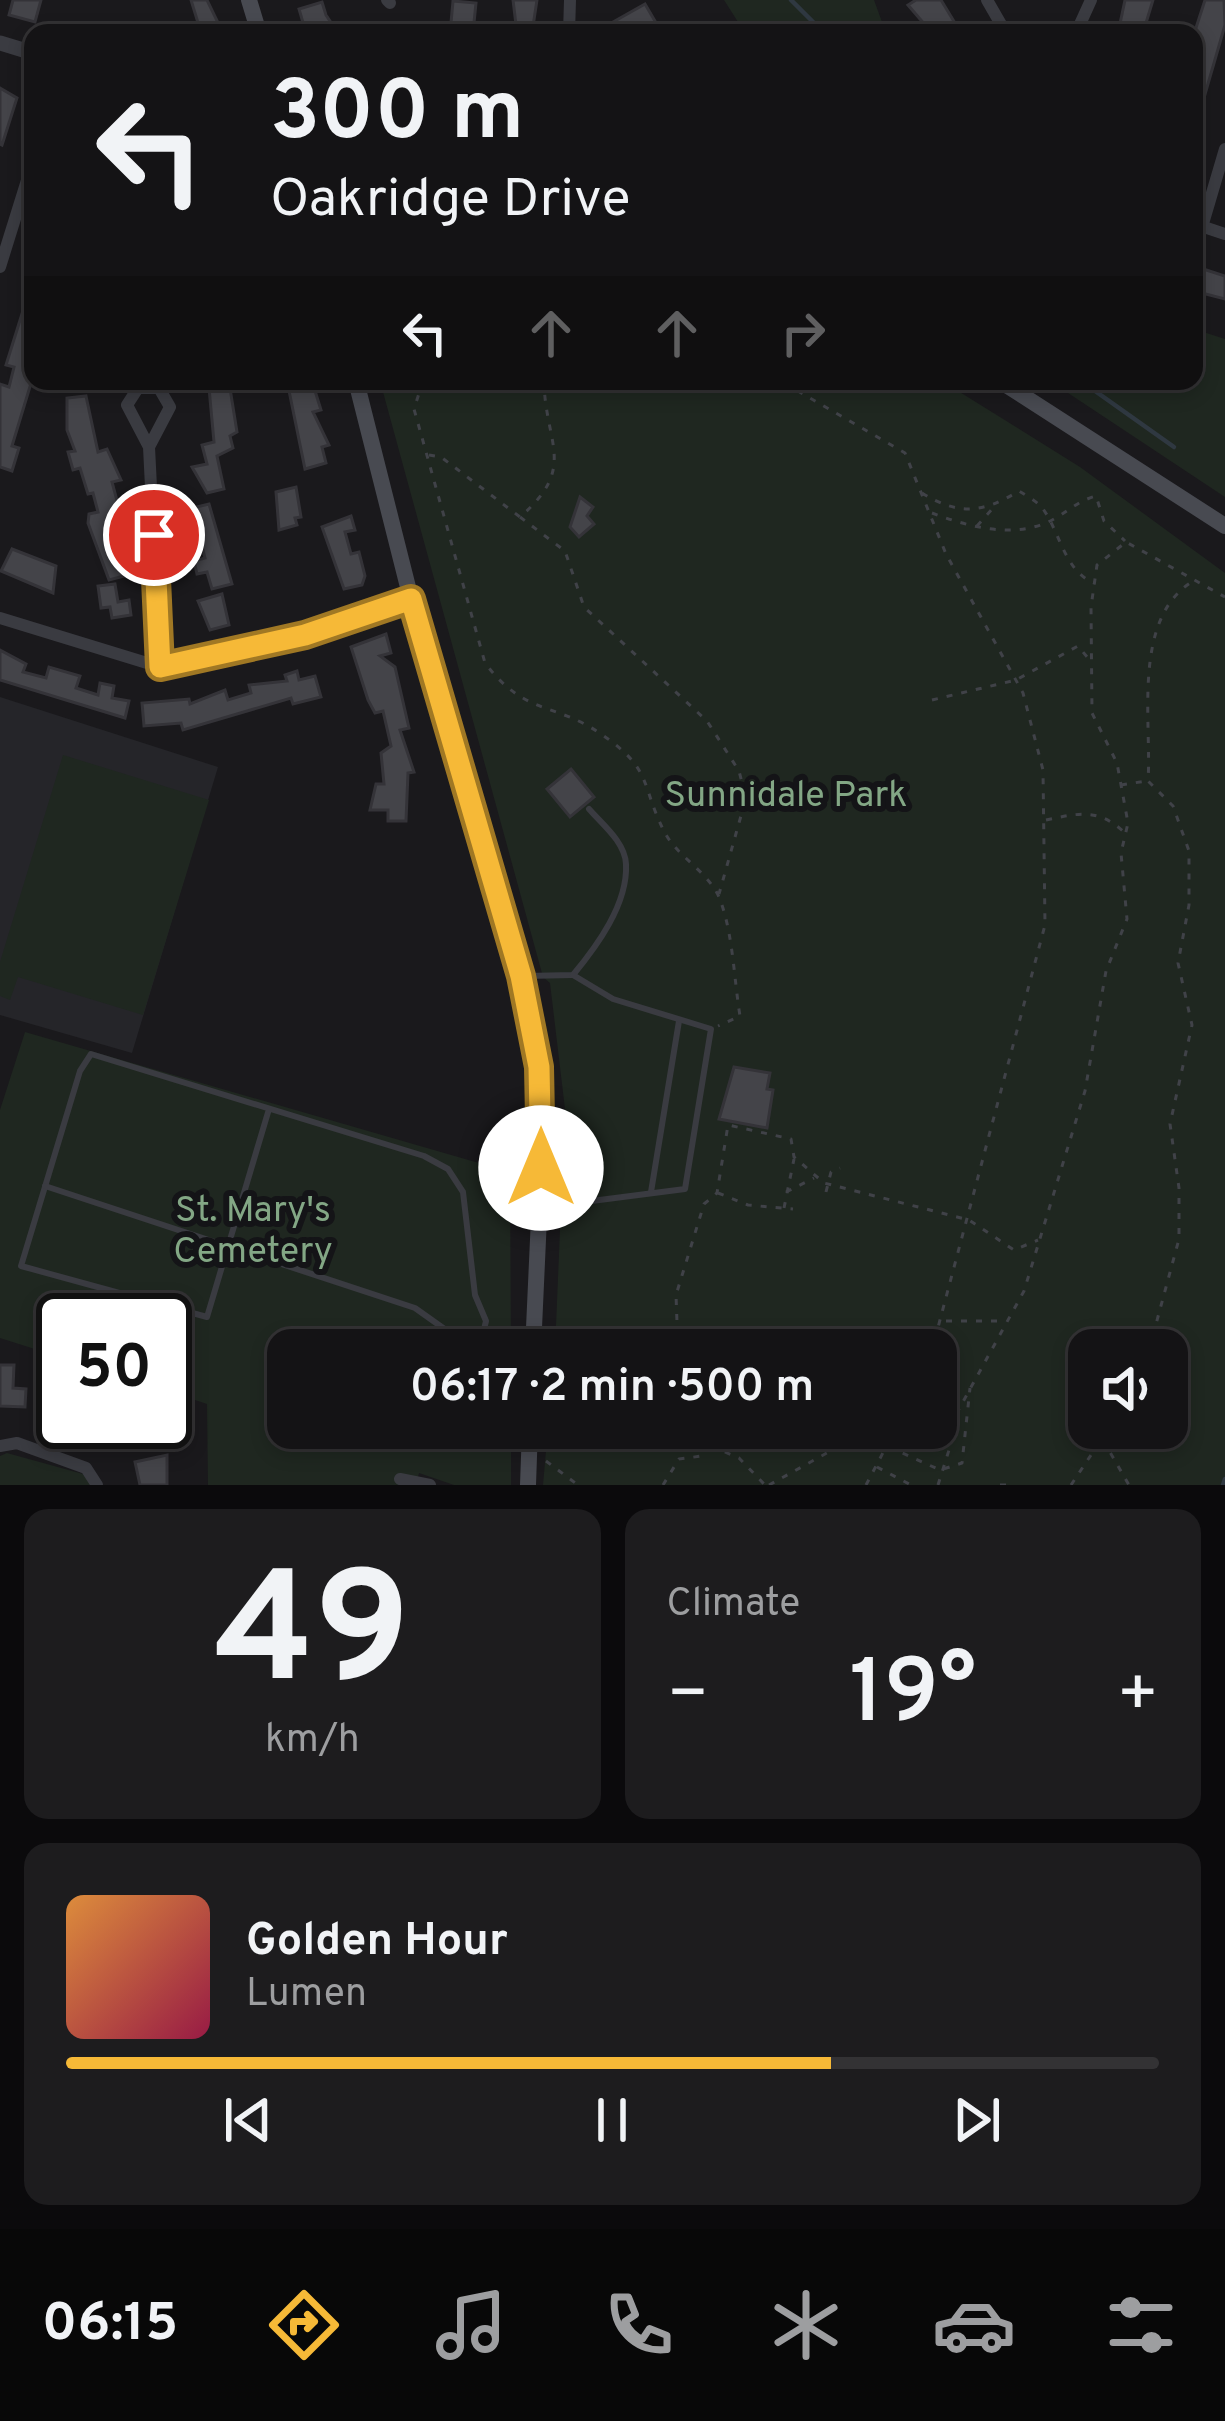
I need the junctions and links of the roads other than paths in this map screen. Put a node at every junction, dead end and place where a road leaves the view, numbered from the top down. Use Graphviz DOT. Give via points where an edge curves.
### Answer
graph roads {
  1 [pos="1225,149"];
  2 [pos="24,189"];
  3 [pos="1203,211"];
  4 [pos="0,267"];
  5 [pos="137,390"];
  6 [pos="160,390"];
  7 [pos="358,390"];
  8 [pos="1014,390"];
  9 [pos="149,447"];
  10 [pos="1225,526"];
  11 [pos="411,599"];
  12 [pos="0,618"];
  13 [pos="160,667"];
  14 [pos="589,809"];
  15 [pos="574,975"];
  16 [pos="521,976"];
  17 [pos="679,1022"];
  18 [pos="269,1108"];
  19 [pos="44,1185"];
  20 [pos="651,1192"];
  21 [pos="540,1207"];
  22 [pos="231,1247"];
  23 [pos="445,1329"];
  24 [pos="484,1329"];
  25 [pos="534,1329"];
  26 [pos="0,1447"];
  27 [pos="530,1449"];
  28 [pos="400,1479"];
  29 [pos="98,1485"];
  30 [pos="430,1485"];
  31 [pos="528,1485"];
  1 -- 3 [label="street"];
  2 -- 4 [label="street"];
  5 -- 9 [label="street" via="127,405"];
  6 -- 9 [label="street" via="170,407"];
  7 -- 11 [label="main road"];
  8 -- 10 [label="main road"];
  9 -- 13 [label="street"];
  11 -- 13 [label="street" via="305,635"];
  11 -- 16 [label="main road"];
  12 -- 13 [label="street"];
  14 -- 15 [label="lane" via="626,863 616,908"];
  15 -- 16 [label="lane"];
  15 -- 17 [label="lane"];
  16 -- 21 [label="main road" via="539,1067"];
  17 -- 20 [label="lane"];
  17 -- 20 [label="lane" via="711,1029 686,1189"];
  18 -- 19 [label="lane" via="92,1054"];
  18 -- 22 [label="lane"];
  18 -- 24 [label="lane" via="448,1169 463,1192"];
  19 -- 22 [label="lane"];
  19 -- 22 [label="lane" via="21,1266 207,1317"];
  20 -- 21 [label="lane"];
  21 -- 25 [label="main road"];
  22 -- 23 [label="lane" via="415,1308"];
  26 -- 29 [label="street" via="17,1443 86,1468"];
  27 -- 31 [label="main road"];
  28 -- 30 [label="street"];
}
